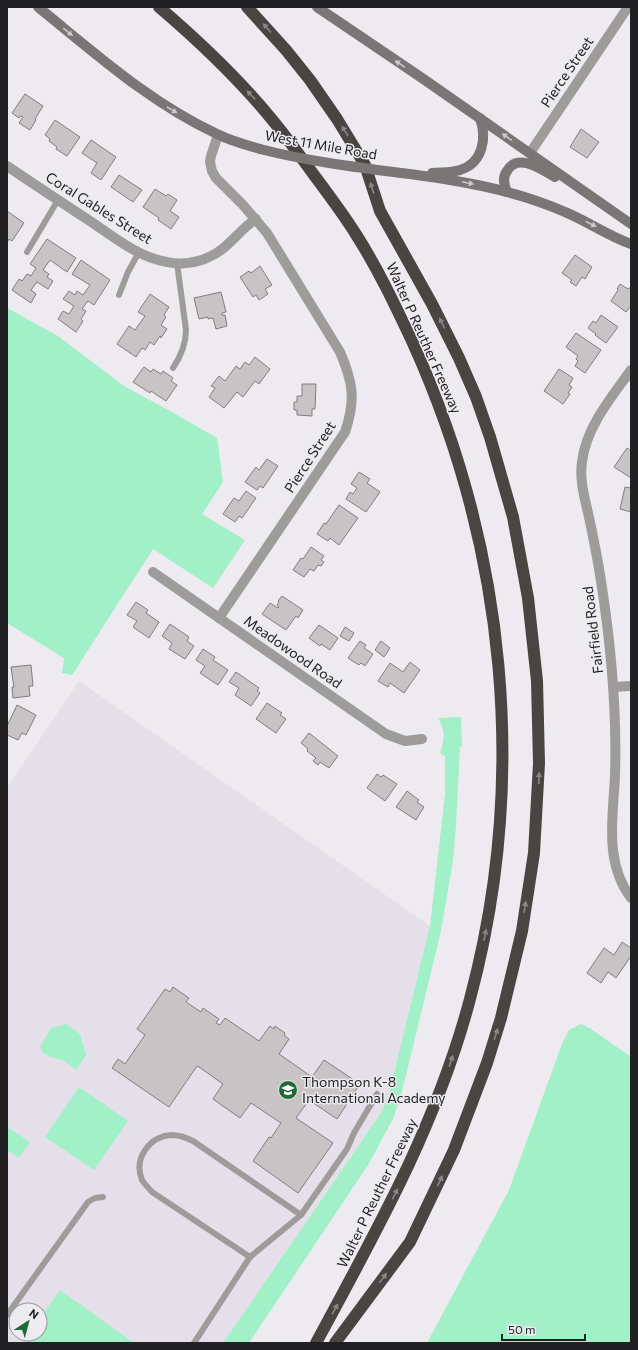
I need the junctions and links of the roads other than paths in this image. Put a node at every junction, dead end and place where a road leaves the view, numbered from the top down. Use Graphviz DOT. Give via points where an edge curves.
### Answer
graph roads {
  1 [pos="38,7"];
  2 [pos="159,7"];
  3 [pos="247,7"];
  4 [pos="316,7"];
  5 [pos="628,7"];
  6 [pos="480,118"];
  7 [pos="218,135"];
  8 [pos="530,153"];
  9 [pos="7,166"];
  10 [pos="406,174"];
  11 [pos="507,192"];
  12 [pos="594,198"];
  13 [pos="58,200"];
  14 [pos="256,219"];
  15 [pos="631,224"];
  16 [pos="631,244"];
  17 [pos="27,252"];
  18 [pos="139,252"];
  19 [pos="177,263"];
  20 [pos="119,295"];
  21 [pos="173,368"];
  22 [pos="631,370"];
  23 [pos="153,572"];
  24 [pos="219,618"];
  25 [pos="631,686"];
  26 [pos="613,688"];
  27 [pos="422,739"];
  28 [pos="631,898"];
  29 [pos="377,1094"];
  30 [pos="103,1197"];
  31 [pos="301,1215"];
  32 [pos="250,1257"];
  33 [pos="7,1315"];
  34 [pos="194,1343"];
  35 [pos="316,1343"];
  36 [pos="335,1343"];
  1 -- 7 [label="main road, West 11 Mile Road, one-way" via="152,97"];
  35 -- 2 [label="highway, Walter P Reuther Freeway, one-way" via="375,1235 413,1157 445,1080 472,993 488,917 500,824 503,726 499,664 480,540 450,435 422,364 374,264 355,232 276,124 213,56"];
  36 -- 3 [label="highway, Walter P Reuther Freeway, one-way" via="410,1242 468,1116 487,1063 522,931 534,853 539,777 536,674 528,598 513,517 476,397 432,304 380,211 365,165 310,80"];
  6 -- 4 [label="main road, one-way"];
  5 -- 8 [label="street, Pierce Street"];
  8 -- 6 [label="main road, one-way"];
  6 -- 10 [label="main road" via="483,127 483,146 476,160 468,167 453,172"];
  7 -- 10 [label="main road, West 11 Mile Road, bridge" via="260,149 303,159"];
  7 -- 14 [label="street" via="211,156 212,171"];
  8 -- 12 [label="main road"];
  9 -- 13 [label="street, Coral Gables Street"];
  10 -- 11 [label="main road, West 11 Mile Road, one-way" via="460,181"];
  11 -- 12 [label="main road" via="504,182 506,173 512,165 518,163 536,167"];
  11 -- 16 [label="main road, West 11 Mile Road, one-way" via="565,212"];
  12 -- 15 [label="main road"];
  13 -- 17 [label="lane"];
  13 -- 18 [label="street, Coral Gables Street"];
  14 -- 19 [label="street, Coral Gables Street" via="209,257"];
  14 -- 24 [label="street, Pierce Street" via="340,352 348,371 352,405 341,437"];
  18 -- 19 [label="street, Coral Gables Street"];
  18 -- 20 [label="lane"];
  19 -- 21 [label="lane" via="186,330 184,348"];
  22 -- 26 [label="street, Fairfield Road" via="590,431 584,449 581,472 601,582"];
  23 -- 24 [label="street, Meadowood Road"];
  24 -- 27 [label="street, Meadowood Road" via="386,734 405,741"];
  25 -- 26 [label="street"];
  26 -- 28 [label="street, Fairfield Road" via="615,752 611,839 618,876"];
  29 -- 31 [label="lane" via="347,1149"];
  30 -- 33 [label="lane" via="88,1202"];
  31 -- 32 [label="lane"];
  31 -- 32 [label="lane" via="193,1141 174,1135 152,1142 140,1160 142,1179 146,1185 152,1192"];
  32 -- 34 [label="lane"];
}
